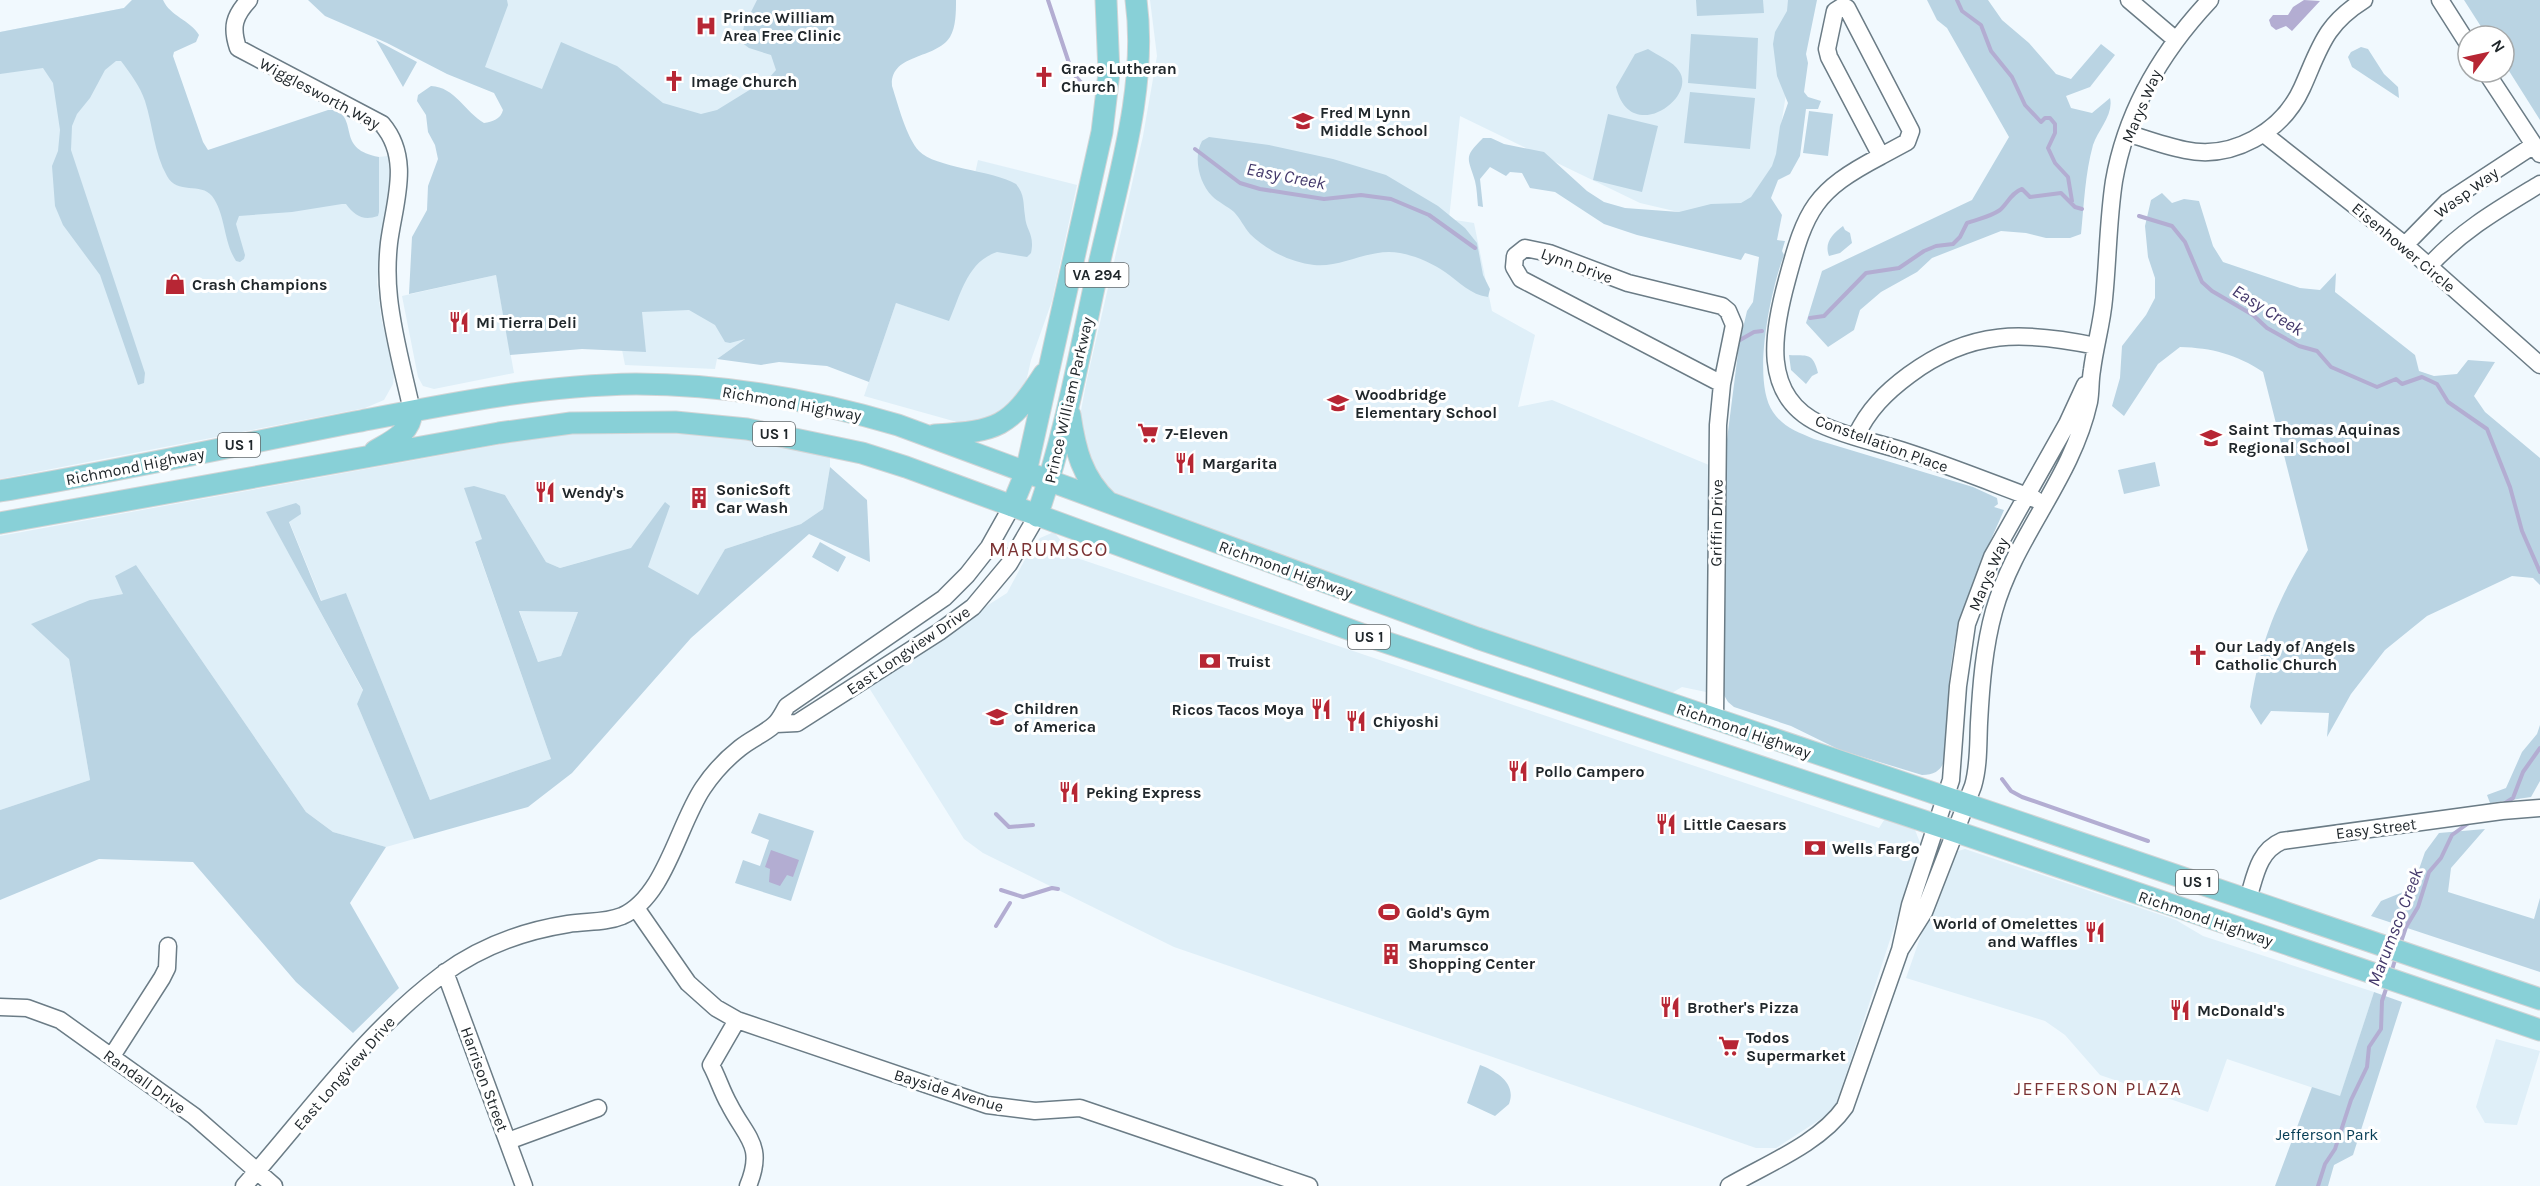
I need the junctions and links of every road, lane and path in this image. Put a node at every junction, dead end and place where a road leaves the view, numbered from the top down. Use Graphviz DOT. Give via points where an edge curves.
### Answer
graph roads {
  1 [pos="249,0"];
  2 [pos="1106,0"];
  3 [pos="1136,0"];
  4 [pos="2129,0"];
  5 [pos="2210,0"];
  6 [pos="2364,0"];
  7 [pos="2440,0"];
  8 [pos="2456,25"];
  9 [pos="2176,40"];
  10 [pos="1109,73"];
  11 [pos="1138,75"];
  12 [pos="2494,84"];
  13 [pos="2127,133"];
  14 [pos="2264,134"];
  15 [pos="2537,150"];
  16 [pos="1881,156"];
  17 [pos="2540,184"];
  18 [pos="2405,245"];
  19 [pos="2429,266"];
  20 [pos="1733,327"];
  21 [pos="2096,346"];
  22 [pos="1052,361"];
  23 [pos="2540,365"];
  24 [pos="2092,370"];
  25 [pos="1722,384"];
  26 [pos="1068,402"];
  27 [pos="412,411"];
  28 [pos="927,436"];
  29 [pos="1856,436"];
  30 [pos="361,459"];
  31 [pos="1026,472"];
  32 [pos="1049,481"];
  33 [pos="49,483"];
  34 [pos="0,491"];
  35 [pos="2026,496"];
  36 [pos="2045,503"];
  37 [pos="1111,504"];
  38 [pos="1012,506"];
  39 [pos="0,515"];
  40 [pos="1037,516"];
  41 [pos="0,522"];
  42 [pos="985,552"];
  43 [pos="935,605"];
  44 [pos="973,607"];
  45 [pos="901,657"];
  46 [pos="1715,720"];
  47 [pos="776,724"];
  48 [pos="1956,801"];
  49 [pos="2540,808"];
  50 [pos="1946,828"];
  51 [pos="2248,899"];
  52 [pos="636,908"];
  53 [pos="168,946"];
  54 [pos="446,972"];
  55 [pos="2540,999"];
  56 [pos="0,1007"];
  57 [pos="736,1020"];
  58 [pos="2540,1030"];
  59 [pos="112,1056"];
  60 [pos="598,1108"];
  61 [pos="508,1141"];
  62 [pos="257,1172"];
  63 [pos="1751,1181"];
  64 [pos="244,1186"];
  65 [pos="274,1186"];
  66 [pos="524,1186"];
  67 [pos="748,1186"];
  68 [pos="1309,1186"];
  69 [pos="1729,1186"];
  1 -- 27 [label="street, Wigglesworth Way" via="234,20 238,48 382,124 393,140 400,178 389,243 389,300"];
  2 -- 10 [label="main road, Prince William Parkway / VA 294"];
  3 -- 11 [label="main road, Prince William Parkway / VA 294"];
  4 -- 9 [label="street"];
  5 -- 9 [label="street, Marys Way"];
  6 -- 14 [label="street" via="2326,34 2294,103"];
  7 -- 8 [label="street"];
  9 -- 13 [label="street, Marys Way" via="2158,64"];
  10 -- 11 [label="main road"];
  10 -- 22 [label="main road, Prince William Parkway / VA 294" via="1094,172"];
  11 -- 26 [label="main road, Prince William Parkway / VA 294"];
  12 -- 15 [label="street"];
  13 -- 14 [label="street" via="2198,152 2232,148"];
  13 -- 21 [label="street, Marys Way" via="2113,187 2105,292"];
  14 -- 18 [label="street, Eisenhower Circle"];
  15 -- 18 [label="street, Wasp Way" via="2447,202"];
  16 -- 16 [label="street, Constellation Place" via="1907,142 1911,131 1843,6 1836,11 1827,50"];
  16 -- 29 [label="street, Constellation Place" via="1842,177 1815,204 1805,221 1774,336 1776,368 1793,402 1820,424"];
  17 -- 19 [label="street, Wasp Way" via="2471,226"];
  18 -- 19 [label="street, Eisenhower Circle"];
  19 -- 23 [label="street, Eisenhower Circle"];
  20 -- 25 [label="street, Griffin Drive"];
  20 -- 25 [label="street, Lynn Drive" via="1728,311 1717,305 1628,283 1529,248 1515,256 1514,267 1521,279"];
  21 -- 24 [label="street, Marys Way"];
  21 -- 29 [label="street" via="2013,335 1956,347 1922,365 1880,399"];
  22 -- 28 [label="main road" via="1017,412 1005,422 978,432"];
  22 -- 31 [label="main road, Prince William Parkway / VA 294"];
  24 -- 35 [label="street, Marys Way"];
  24 -- 36 [label="street, Marys Way" via="2089,399 2075,447"];
  25 -- 46 [label="street, Griffin Drive" via="1717,453"];
  26 -- 32 [label="main road, Prince William Parkway / VA 294"];
  26 -- 37 [label="main road" via="1081,467"];
  27 -- 28 [label="main road, Richmond Highway / US 1" via="561,387 663,384 810,402"];
  27 -- 30 [label="main road" via="410,423 401,435"];
  27 -- 33 [label="main road, Richmond Highway / US 1"];
  28 -- 31 [label="main road, Richmond Highway / US 1"];
  29 -- 35 [label="street, Constellation Place"];
  30 -- 38 [label="main road, Richmond Highway / US 1" via="571,423 701,424 747,429 862,453"];
  30 -- 41 [label="main road, Richmond Highway / US 1"];
  31 -- 32 [label="main road, Richmond Highway / US 1"];
  31 -- 38 [label="main road, Prince William Parkway / VA 294"];
  32 -- 37 [label="main road, Richmond Highway / US 1"];
  32 -- 40 [label="main road, Prince William Parkway / VA 294"];
  33 -- 34 [label="main road, Richmond Highway / US 1"];
  33 -- 39 [label="main road"];
  35 -- 36 [label="street, Constellation Place"];
  35 -- 48 [label="street, Marys Way" via="1992,557 1968,624 1958,686 1952,773"];
  36 -- 48 [label="street, Marys Way" via="2016,555 1994,612 1980,700 1977,768"];
  37 -- 46 [label="main road, Richmond Highway / US 1"];
  38 -- 40 [label="main road, Richmond Highway / US 1"];
  38 -- 42 [label="street, East Longview Drive"];
  40 -- 44 [label="street, East Longview Drive" via="1014,558"];
  40 -- 50 [label="main road, Richmond Highway / US 1" via="1346,629"];
  42 -- 43 [label="street, East Longview Drive"];
  42 -- 44 [label="street" via="966,587"];
  43 -- 45 [label="street" via="899,638"];
  43 -- 47 [label="street, East Longview Drive" via="787,706"];
  44 -- 45 [label="street, East Longview Drive"];
  45 -- 47 [label="street, East Longview Drive" via="796,723"];
  46 -- 48 [label="main road, Richmond Highway / US 1"];
  47 -- 52 [label="street, East Longview Drive" via="732,754 703,788 654,887"];
  48 -- 50 [label="street"];
  48 -- 51 [label="main road, Richmond Highway / US 1"];
  49 -- 51 [label="street, Easy Street" via="2282,841 2262,856"];
  50 -- 58 [label="main road, Richmond Highway / US 1"];
  50 -- 63 [label="street" via="1924,912 1900,950 1845,1107 1819,1135"];
  51 -- 55 [label="main road, Richmond Highway / US 1"];
  52 -- 54 [label="street, East Longview Drive" via="610,920 515,936 468,957"];
  52 -- 57 [label="street, Bayside Avenue" via="688,982 716,1008"];
  53 -- 59 [label="street" via="167,968 162,978"];
  54 -- 61 [label="street, Harrison Street"];
  54 -- 62 [label="street, East Longview Drive" via="378,1030"];
  56 -- 59 [label="street, Randall Drive" via="49,1014"];
  57 -- 67 [label="street" via="711,1065 755,1147 755,1170"];
  57 -- 68 [label="street, Bayside Avenue" via="987,1105 1024,1111 1087,1110"];
  59 -- 62 [label="street, Randall Drive" via="200,1121"];
  60 -- 61 [label="street"];
  61 -- 66 [label="street, Harrison Street"];
  62 -- 64 [label="street, East Longview Drive"];
  62 -- 65 [label="street, Randall Drive"];
  63 -- 69 [label="street"];
}
